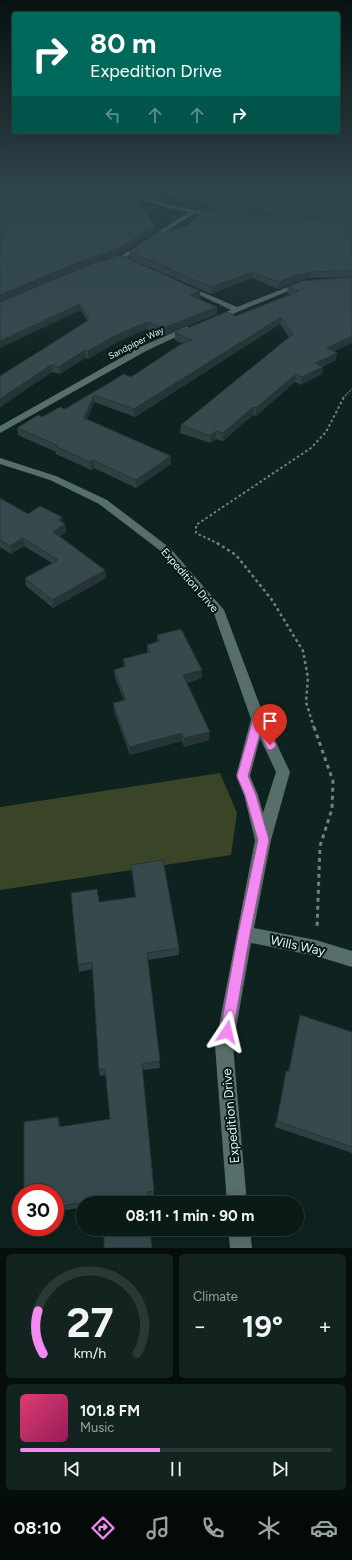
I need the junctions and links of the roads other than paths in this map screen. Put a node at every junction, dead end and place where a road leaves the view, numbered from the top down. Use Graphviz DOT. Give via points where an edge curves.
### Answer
graph roads {
  1 [pos="142,248"];
  2 [pos="100,264"];
  3 [pos="310,282"];
  4 [pos="179,284"];
  5 [pos="237,310"];
  6 [pos="210,321"];
  7 [pos="196,327"];
  8 [pos="0,430"];
  9 [pos="0,461"];
  10 [pos="258,719"];
  11 [pos="263,840"];
  12 [pos="244,934"];
  13 [pos="352,958"];
  14 [pos="236,1196"];
  15 [pos="240,1236"];
  16 [pos="241,1248"];
  1 -- 2 [label="street" via="125,260"];
  3 -- 5 [label="street" via="299,284"];
  4 -- 5 [label="street"];
  5 -- 6 [label="street"];
  7 -- 8 [label="street, Sandpiper Way" via="144,349"];
  9 -- 10 [label="street, Expedition Drive" via="53,478 103,502 166,550 218,610"];
  10 -- 11 [label="street, Expedition Drive" via="243,776"];
  10 -- 11 [label="street, Expedition Drive" via="283,772"];
  11 -- 12 [label="street, Expedition Drive"];
  12 -- 13 [label="street, Wills Way"];
  12 -- 14 [label="street, Expedition Drive" via="224,1046"];
  15 -- 16 [label="street"];
}
